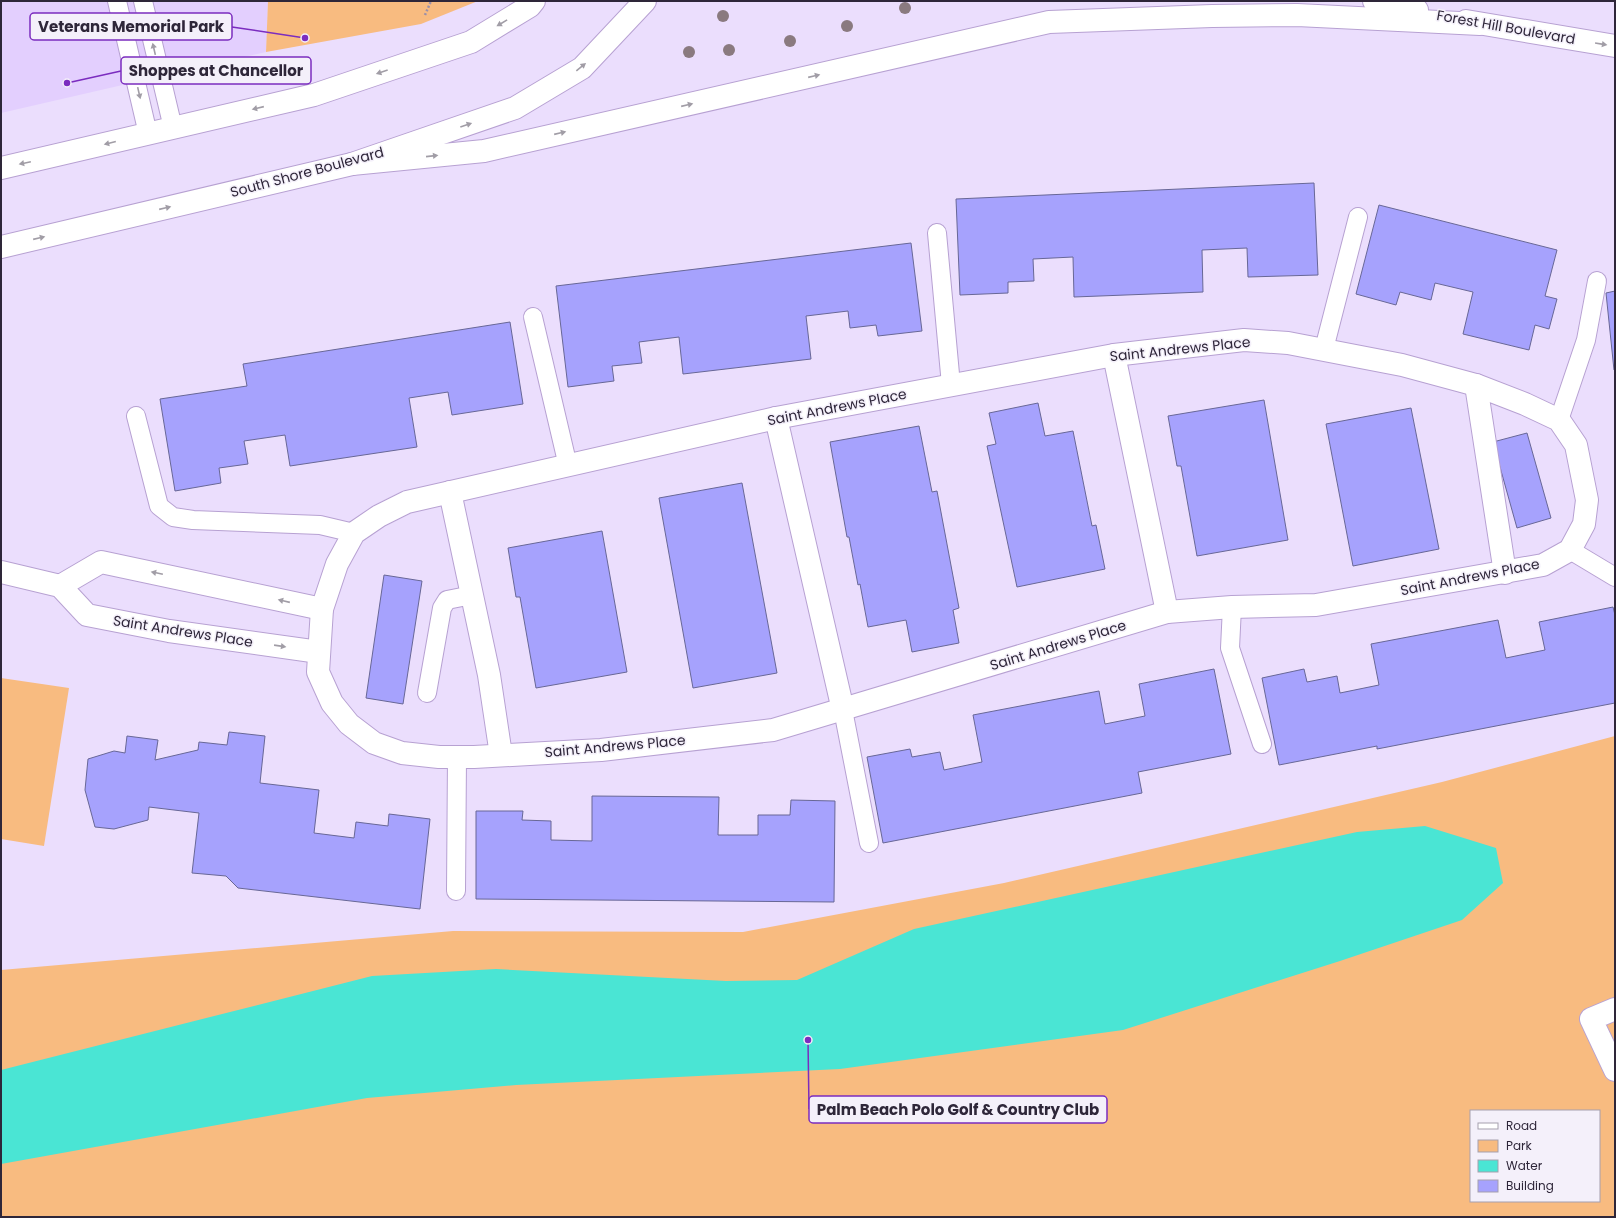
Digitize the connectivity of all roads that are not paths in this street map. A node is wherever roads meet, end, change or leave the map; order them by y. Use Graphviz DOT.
graph roads {
  1 [pos="117,1"];
  2 [pos="143,1"];
  3 [pos="534,1"];
  4 [pos="645,1"];
  5 [pos="1374,1"];
  6 [pos="1480,24"];
  7 [pos="1615,46"];
  8 [pos="173,128"];
  9 [pos="148,134"];
  10 [pos="352,164"];
  11 [pos="1,168"];
  12 [pos="1358,217"];
  13 [pos="937,233"];
  14 [pos="1,247"];
  15 [pos="1597,281"];
  16 [pos="533,317"];
  17 [pos="1324,349"];
  18 [pos="1114,355"];
  19 [pos="950,385"];
  20 [pos="1476,385"];
  21 [pos="136,416"];
  22 [pos="776,418"];
  23 [pos="1559,420"];
  24 [pos="568,466"];
  25 [pos="450,492"];
  26 [pos="354,533"];
  27 [pos="1570,550"];
  28 [pos="1,572"];
  29 [pos="1505,572"];
  30 [pos="1615,577"];
  31 [pos="60,586"];
  32 [pos="472,595"];
  33 [pos="1232,607"];
  34 [pos="322,609"];
  35 [pos="1167,612"];
  36 [pos="319,652"];
  37 [pos="427,693"];
  38 [pos="843,710"];
  39 [pos="1262,744"];
  40 [pos="501,755"];
  41 [pos="457,757"];
  42 [pos="869,843"];
  43 [pos="456,892"];
  44 [pos="1615,1009"];
  45 [pos="1615,1070"];
  1 -- 9 [label="lane, one-way"];
  8 -- 2 [label="lane, one-way"];
  3 -- 8 [label="street, one-way"];
  10 -- 4 [label="street, South Shore Boulevard, one-way"];
  5 -- 6 [label="street, Forest Hill Boulevard"];
  6 -- 7 [label="street, Forest Hill Boulevard, one-way"];
  10 -- 6 [label="street, one-way"];
  8 -- 9 [label="street"];
  9 -- 11 [label="street, one-way"];
  14 -- 10 [label="street, South Shore Boulevard, one-way"];
  12 -- 17 [label="lane"];
  13 -- 19 [label="lane"];
  15 -- 23 [label="lane"];
  16 -- 24 [label="lane"];
  17 -- 18 [label="street, Saint Andrews Place"];
  17 -- 20 [label="street, Saint Andrews Place"];
  18 -- 19 [label="street, Saint Andrews Place"];
  18 -- 35 [label="street"];
  19 -- 22 [label="street, Saint Andrews Place"];
  20 -- 23 [label="street, Saint Andrews Place"];
  20 -- 29 [label="street"];
  21 -- 26 [label="lane"];
  22 -- 24 [label="street, Saint Andrews Place"];
  22 -- 38 [label="street"];
  23 -- 27 [label="street"];
  24 -- 25 [label="street, Saint Andrews Place"];
  25 -- 26 [label="street, Saint Andrews Place"];
  25 -- 32 [label="street"];
  26 -- 34 [label="street, Saint Andrews Place"];
  27 -- 29 [label="street, Saint Andrews Place"];
  27 -- 30 [label="lane"];
  28 -- 31 [label="street"];
  29 -- 33 [label="street, Saint Andrews Place"];
  34 -- 31 [label="street, one-way"];
  31 -- 36 [label="street, Saint Andrews Place, one-way"];
  32 -- 37 [label="lane"];
  32 -- 40 [label="street"];
  33 -- 35 [label="street, Saint Andrews Place"];
  33 -- 39 [label="lane"];
  34 -- 36 [label="street, Saint Andrews Place"];
  35 -- 38 [label="street, Saint Andrews Place"];
  36 -- 41 [label="street, Saint Andrews Place"];
  38 -- 40 [label="street, Saint Andrews Place"];
  38 -- 42 [label="lane"];
  40 -- 41 [label="street, Saint Andrews Place"];
  41 -- 43 [label="lane"];
  44 -- 45 [label="street"];
}
